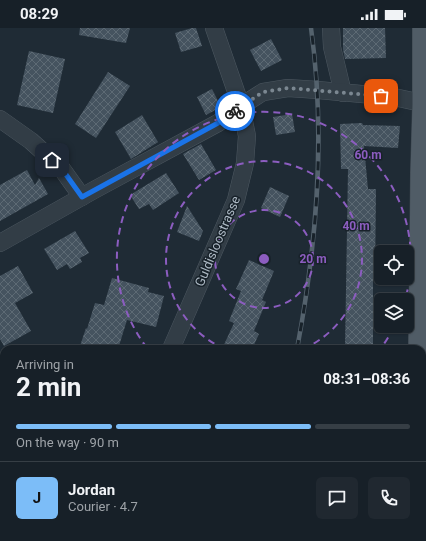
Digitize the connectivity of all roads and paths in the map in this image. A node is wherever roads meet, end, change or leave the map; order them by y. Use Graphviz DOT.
graph roads {
  1 [pos="214,28"];
  2 [pos="330,28"];
  3 [pos="423,28"];
  4 [pos="343,93"];
  5 [pos="425,104"];
  6 [pos="241,106"];
  7 [pos="0,119"];
  8 [pos="82,197"];
  9 [pos="0,243"];
  10 [pos="173,345"];
  11 [pos="419,345"];
  1 -- 6 [label="street, Guldisloostrasse"];
  2 -- 4 [label="street"];
  3 -- 5 [label="main road"];
  4 -- 5 [label="street"];
  4 -- 6 [label="street"];
  5 -- 11 [label="main road"];
  6 -- 8 [label="street"];
  6 -- 10 [label="street, Guldisloostrasse"];
  7 -- 8 [label="street"];
  8 -- 9 [label="street"];
}
